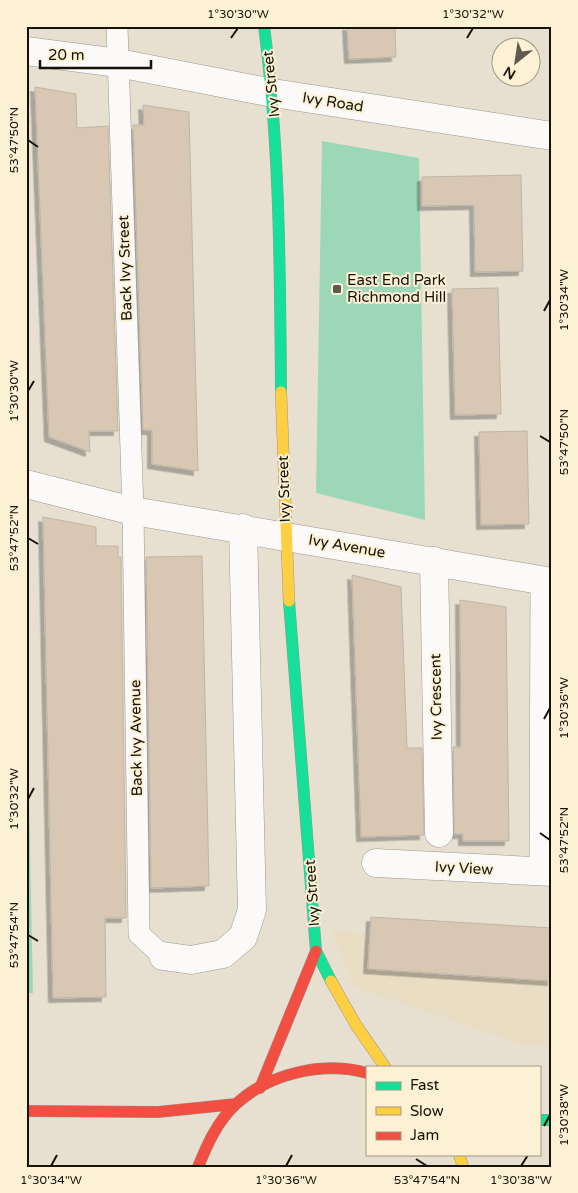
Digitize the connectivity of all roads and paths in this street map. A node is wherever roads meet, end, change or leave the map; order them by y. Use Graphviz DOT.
graph roads {
  1 [pos="117,26"];
  2 [pos="264,26"];
  3 [pos="26,51"];
  4 [pos="118,64"];
  5 [pos="274,93"];
  6 [pos="552,136"];
  7 [pos="26,484"];
  8 [pos="133,511"];
  9 [pos="243,528"];
  10 [pos="286,536"];
  11 [pos="434,561"];
  12 [pos="546,581"];
  13 [pos="439,833"];
  14 [pos="376,863"];
  15 [pos="546,872"];
  16 [pos="316,951"];
  17 [pos="163,956"];
  18 [pos="384,1066"];
  19 [pos="366,1073"];
  20 [pos="260,1088"];
  21 [pos="236,1104"];
  22 [pos="26,1111"];
  23 [pos="198,1167"];
  1 -- 4 [label="lane, Back Ivy Street"];
  2 -- 5 [label="main road, Ivy Street"];
  3 -- 4 [label="street, Ivy Road"];
  4 -- 5 [label="street, Ivy Road"];
  4 -- 8 [label="lane, Back Ivy Street"];
  5 -- 6 [label="street, Ivy Road"];
  5 -- 10 [label="main road, Ivy Street"];
  7 -- 8 [label="street, Ivy Avenue"];
  8 -- 9 [label="street, Ivy Avenue"];
  8 -- 17 [label="lane, Back Ivy Avenue"];
  9 -- 10 [label="street, Ivy Avenue"];
  9 -- 17 [label="street"];
  10 -- 11 [label="street, Ivy Avenue"];
  10 -- 16 [label="main road, Ivy Street"];
  11 -- 12 [label="street, Ivy Avenue"];
  11 -- 13 [label="street, Ivy Crescent"];
  12 -- 15 [label="lane"];
  14 -- 15 [label="street, Ivy View"];
  16 -- 18 [label="main road, Ivy Street"];
  16 -- 20 [label="main road, Ivy Street"];
  19 -- 20 [label="main road"];
  20 -- 21 [label="main road"];
  21 -- 22 [label="main road"];
  21 -- 23 [label="main road"];
}
